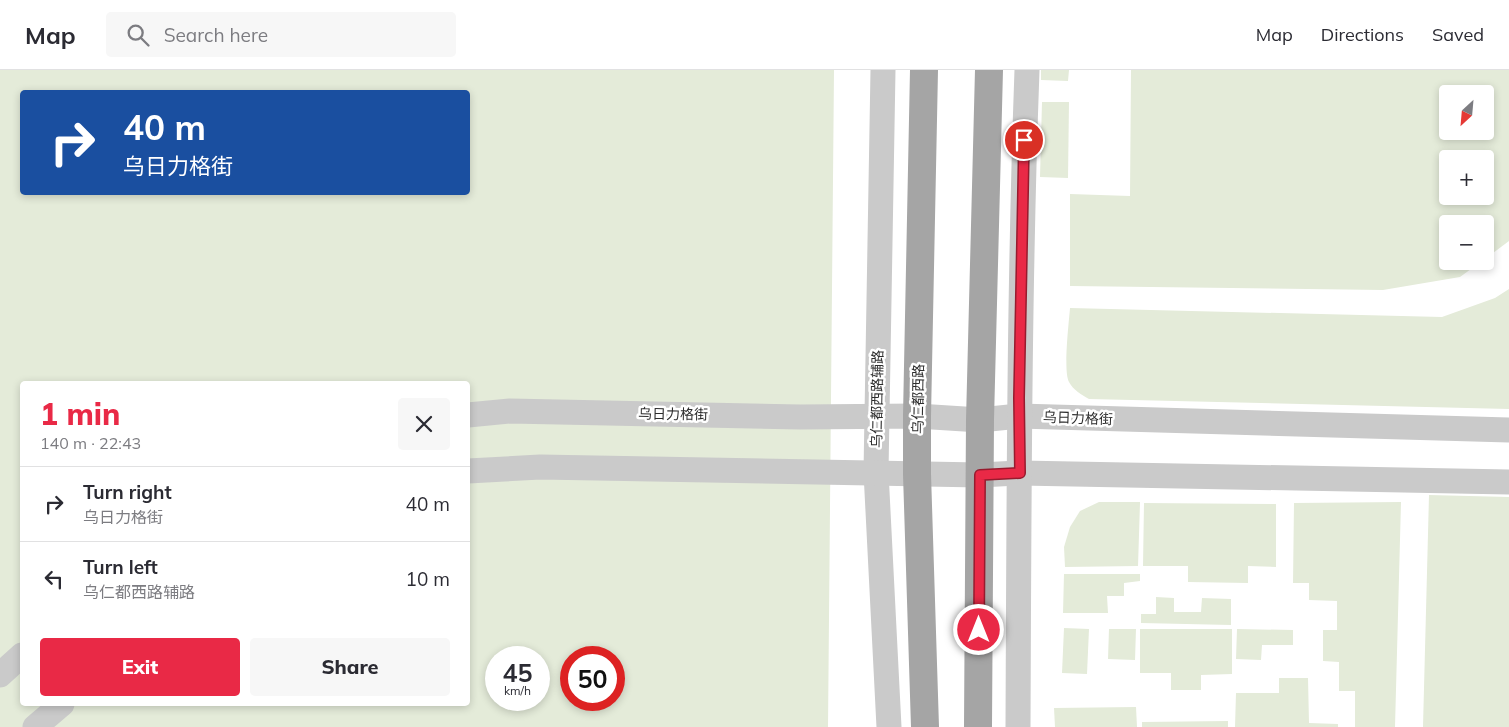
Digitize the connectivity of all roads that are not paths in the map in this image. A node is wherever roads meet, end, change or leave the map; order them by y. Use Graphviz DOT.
graph roads {
  1 [pos="883,70"];
  2 [pos="924,70"];
  3 [pos="989,70"];
  4 [pos="1027,70"];
  5 [pos="470,415"];
  6 [pos="876,416"];
  7 [pos="917,416"];
  8 [pos="1019,416"];
  9 [pos="980,420"];
  10 [pos="1509,430"];
  11 [pos="470,471"];
  12 [pos="876,472"];
  13 [pos="1020,473"];
  14 [pos="917,474"];
  15 [pos="980,475"];
  16 [pos="1509,482"];
  17 [pos="20,657"];
  18 [pos="0,675"];
  19 [pos="60,706"];
  20 [pos="35,727"];
  21 [pos="889,727"];
  22 [pos="925,727"];
  23 [pos="978,727"];
  24 [pos="1018,727"];
  1 -- 6 [label="street, 乌仁都西路辅路"];
  2 -- 7 [label="main road, 乌仁都西路"];
  3 -- 9 [label="main road"];
  4 -- 8 [label="street"];
  5 -- 6 [label="street, 乌日力格街"];
  6 -- 7 [label="street, 乌日力格街"];
  6 -- 12 [label="street, 乌仁都西路辅路"];
  7 -- 9 [label="street, 乌日力格街"];
  7 -- 14 [label="main road, 乌仁都西路"];
  8 -- 9 [label="street, 乌日力格街"];
  8 -- 10 [label="street, 乌日力格街"];
  8 -- 13 [label="street"];
  9 -- 15 [label="main road"];
  11 -- 12 [label="street"];
  12 -- 14 [label="street"];
  12 -- 21 [label="street, 乌仁都西路辅路"];
  13 -- 15 [label="street"];
  13 -- 16 [label="street"];
  13 -- 24 [label="street"];
  14 -- 15 [label="street"];
  14 -- 22 [label="main road, 乌仁都西路"];
  15 -- 23 [label="main road"];
  17 -- 18 [label="street"];
  19 -- 20 [label="street"];
}
